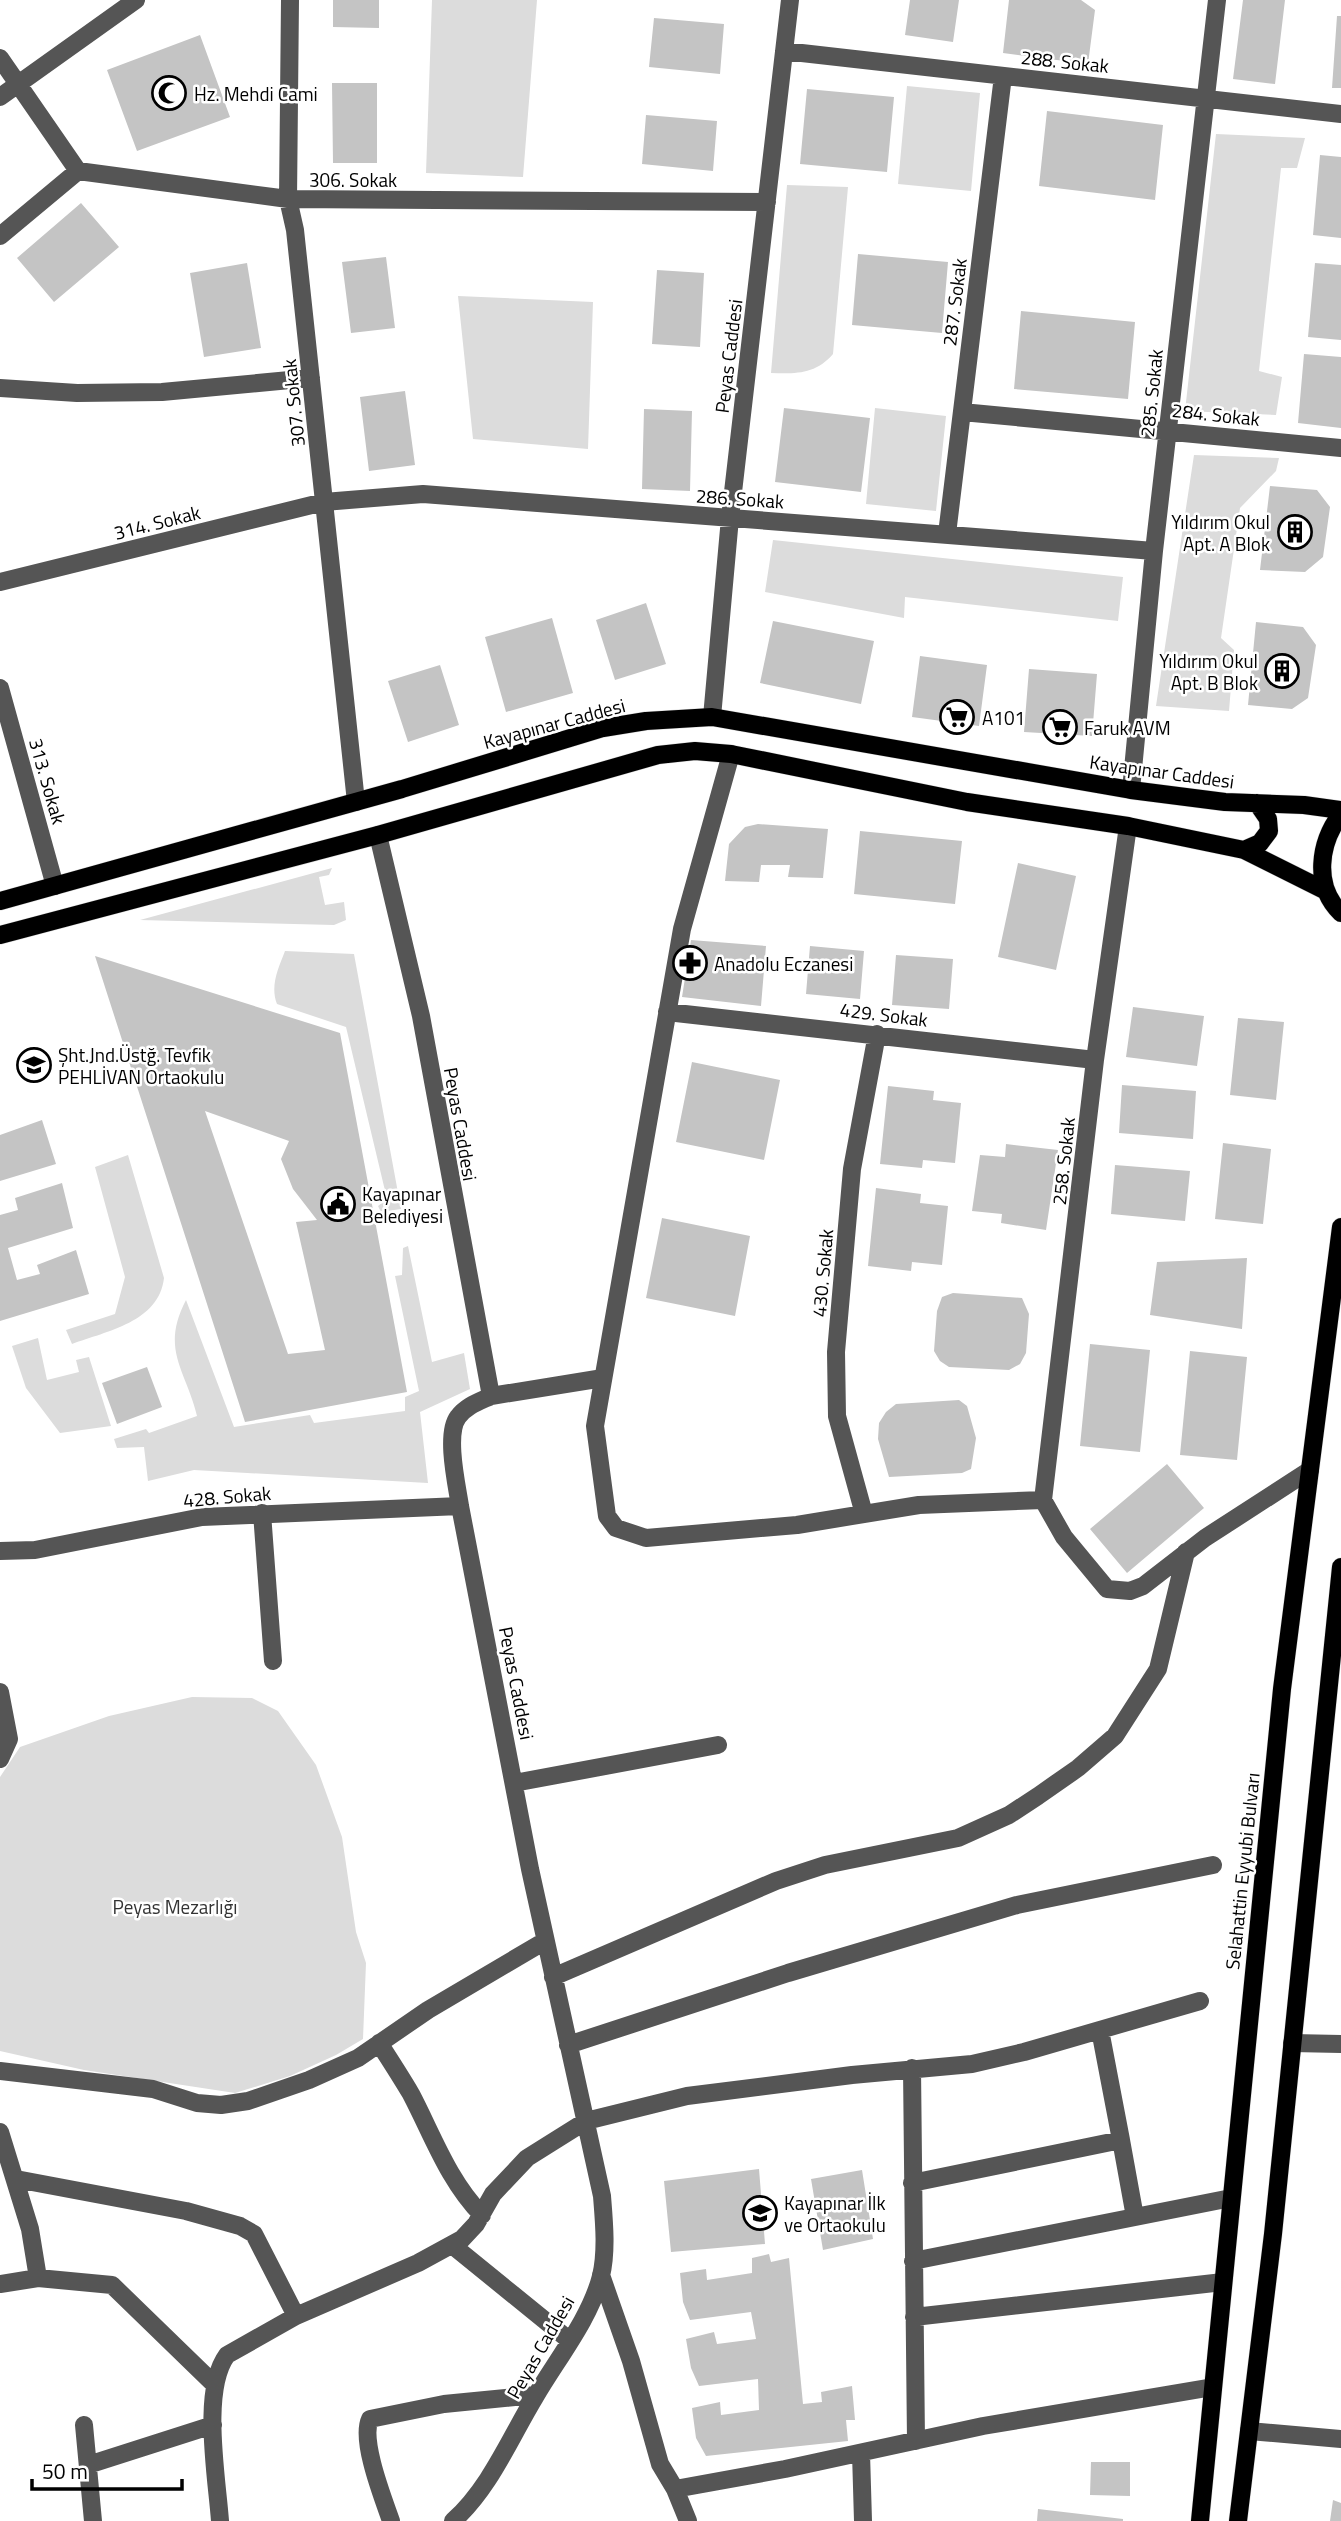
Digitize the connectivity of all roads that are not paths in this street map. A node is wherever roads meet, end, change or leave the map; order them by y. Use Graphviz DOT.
graph roads {
  1 [pos="136,0"];
  2 [pos="290,0"];
  3 [pos="790,0"];
  4 [pos="1217,0"];
  5 [pos="784,51"];
  6 [pos="0,58"];
  7 [pos="1003,76"];
  8 [pos="18,82"];
  9 [pos="0,97"];
  10 [pos="1205,97"];
  11 [pos="1341,114"];
  12 [pos="78,171"];
  13 [pos="288,199"];
  14 [pos="767,202"];
  15 [pos="0,236"];
  16 [pos="311,377"];
  17 [pos="0,388"];
  18 [pos="962,412"];
  19 [pos="1168,430"];
  20 [pos="1341,448"];
  21 [pos="324,502"];
  22 [pos="730,518"];
  23 [pos="947,534"];
  24 [pos="1154,551"];
  25 [pos="0,582"];
  26 [pos="0,688"];
  27 [pos="712,717"];
  28 [pos="731,754"];
  29 [pos="1131,790"];
  30 [pos="356,802"];
  31 [pos="1257,803"];
  32 [pos="1341,812"];
  33 [pos="1128,826"];
  34 [pos="378,835"];
  35 [pos="1244,850"];
  36 [pos="55,886"];
  37 [pos="1326,891"];
  38 [pos="0,901"];
  39 [pos="1341,914"];
  40 [pos="0,935"];
  41 [pos="667,1012"];
  42 [pos="877,1034"];
  43 [pos="1095,1060"];
  44 [pos="1341,1227"];
  45 [pos="603,1378"];
  46 [pos="491,1396"];
  47 [pos="1310,1470"];
  48 [pos="1043,1500"];
  49 [pos="460,1506"];
  50 [pos="262,1513"];
  51 [pos="864,1514"];
  52 [pos="0,1551"];
  53 [pos="1186,1552"];
  54 [pos="1341,1567"];
  55 [pos="273,1661"];
  56 [pos="1335,1677"];
  57 [pos="0,1692"];
  58 [pos="718,1745"];
  59 [pos="0,1759"];
  60 [pos="514,1783"];
  61 [pos="1213,1865"];
  62 [pos="545,1941"];
  63 [pos="553,1977"];
  64 [pos="1200,2001"];
  65 [pos="1100,2030"];
  66 [pos="379,2043"];
  67 [pos="1292,2043"];
  68 [pos="1341,2043"];
  69 [pos="568,2045"];
  70 [pos="912,2068"];
  71 [pos="0,2071"];
  72 [pos="586,2121"];
  73 [pos="0,2132"];
  74 [pos="1121,2140"];
  75 [pos="16,2179"];
  76 [pos="912,2183"];
  77 [pos="1231,2198"];
  78 [pos="482,2214"];
  79 [pos="1135,2217"];
  80 [pos="452,2245"];
  81 [pos="913,2261"];
  82 [pos="601,2275"];
  83 [pos="38,2278"];
  84 [pos="1223,2282"];
  85 [pos="0,2284"];
  86 [pos="296,2316"];
  87 [pos="914,2317"];
  88 [pos="569,2340"];
  89 [pos="215,2385"];
  90 [pos="1213,2387"];
  91 [pos="535,2395"];
  92 [pos="84,2425"];
  93 [pos="213,2425"];
  94 [pos="1249,2431"];
  95 [pos="1341,2439"];
  96 [pos="916,2441"];
  97 [pos="861,2453"];
  98 [pos="88,2465"];
  99 [pos="675,2489"];
  100 [pos="93,2521"];
  101 [pos="220,2521"];
  102 [pos="391,2521"];
  103 [pos="453,2521"];
  104 [pos="688,2521"];
  105 [pos="863,2521"];
  106 [pos="1200,2521"];
  107 [pos="1238,2521"];
  1 -- 8 [label="street"];
  2 -- 13 [label="street, 307. Sokak"];
  3 -- 5 [label="street, Peyas Caddesi"];
  4 -- 10 [label="street, 285. Sokak"];
  5 -- 7 [label="street, 288. Sokak"];
  5 -- 14 [label="street, Peyas Caddesi"];
  6 -- 8 [label="street"];
  7 -- 10 [label="street, 288. Sokak"];
  7 -- 18 [label="street, 287. Sokak"];
  8 -- 9 [label="street"];
  8 -- 12 [label="street"];
  10 -- 11 [label="street, 288. Sokak"];
  10 -- 19 [label="street, 285. Sokak"];
  12 -- 13 [label="street, 306. Sokak"];
  12 -- 15 [label="street"];
  13 -- 14 [label="street, 306. Sokak"];
  13 -- 16 [label="street, 307. Sokak"];
  14 -- 22 [label="street, Peyas Caddesi"];
  16 -- 17 [label="street"];
  16 -- 21 [label="street, 307. Sokak"];
  18 -- 19 [label="street, 284. Sokak"];
  18 -- 23 [label="street, 287. Sokak"];
  19 -- 20 [label="street, 284. Sokak"];
  19 -- 24 [label="street, 285. Sokak"];
  21 -- 22 [label="street, 286. Sokak"];
  21 -- 25 [label="street, 314. Sokak"];
  21 -- 30 [label="street, 307. Sokak"];
  22 -- 23 [label="street, 286. Sokak"];
  22 -- 27 [label="street, Peyas Caddesi"];
  23 -- 24 [label="street, 286. Sokak"];
  24 -- 29 [label="street, 285. Sokak"];
  26 -- 36 [label="street, 313. Sokak"];
  27 -- 29 [label="main road, Kayapınar Caddesi"];
  27 -- 30 [label="main road, Kayapınar Caddesi"];
  28 -- 33 [label="main road"];
  28 -- 34 [label="main road"];
  28 -- 41 [label="street"];
  29 -- 31 [label="main road, Kayapınar Caddesi"];
  30 -- 36 [label="main road, Kayapınar Caddesi"];
  31 -- 32 [label="main road, Kayapınar Caddesi"];
  31 -- 35 [label="main road"];
  32 -- 37 [label="main road"];
  33 -- 35 [label="main road"];
  33 -- 43 [label="street, 258. Sokak"];
  34 -- 40 [label="main road"];
  34 -- 46 [label="street, Peyas Caddesi"];
  35 -- 37 [label="main road"];
  36 -- 38 [label="main road, Kayapınar Caddesi"];
  37 -- 39 [label="main road"];
  41 -- 42 [label="street, 429. Sokak"];
  41 -- 45 [label="street"];
  42 -- 43 [label="street, 429. Sokak"];
  42 -- 51 [label="street, 430. Sokak"];
  43 -- 48 [label="street, 258. Sokak"];
  44 -- 47 [label="main road, Selahattin Eyyubi Bulvarı"];
  45 -- 46 [label="street"];
  45 -- 51 [label="street"];
  46 -- 49 [label="street, Peyas Caddesi"];
  47 -- 53 [label="street"];
  47 -- 77 [label="main road, Selahattin Eyyubi Bulvarı"];
  48 -- 51 [label="street"];
  48 -- 53 [label="street"];
  49 -- 50 [label="street, 428. Sokak"];
  49 -- 60 [label="street, Peyas Caddesi"];
  50 -- 52 [label="street, 428. Sokak"];
  50 -- 55 [label="street"];
  53 -- 63 [label="street"];
  54 -- 56 [label="main road"];
  56 -- 67 [label="main road"];
  57 -- 59 [label="street"];
  58 -- 60 [label="street"];
  60 -- 62 [label="street, Peyas Caddesi"];
  61 -- 69 [label="street"];
  62 -- 63 [label="street, Peyas Caddesi"];
  62 -- 66 [label="street"];
  63 -- 69 [label="street, Peyas Caddesi"];
  64 -- 65 [label="street"];
  65 -- 70 [label="street"];
  65 -- 74 [label="street"];
  66 -- 71 [label="street"];
  66 -- 78 [label="street"];
  67 -- 68 [label="street"];
  67 -- 94 [label="main road"];
  69 -- 72 [label="street, Peyas Caddesi"];
  70 -- 72 [label="street"];
  70 -- 76 [label="street"];
  72 -- 78 [label="street"];
  72 -- 82 [label="street, Peyas Caddesi"];
  73 -- 75 [label="street"];
  74 -- 76 [label="street"];
  74 -- 79 [label="street"];
  75 -- 83 [label="street"];
  75 -- 86 [label="street"];
  76 -- 81 [label="street"];
  77 -- 79 [label="street"];
  77 -- 84 [label="main road, Selahattin Eyyubi Bulvarı"];
  78 -- 80 [label="street"];
  79 -- 81 [label="street"];
  80 -- 86 [label="street"];
  80 -- 88 [label="street"];
  81 -- 87 [label="street"];
  82 -- 88 [label="street, Peyas Caddesi"];
  82 -- 99 [label="street"];
  83 -- 85 [label="street"];
  83 -- 89 [label="street"];
  84 -- 87 [label="street"];
  84 -- 90 [label="main road, Selahattin Eyyubi Bulvarı"];
  86 -- 89 [label="street"];
  87 -- 96 [label="street"];
  88 -- 91 [label="street, Peyas Caddesi"];
  89 -- 93 [label="street"];
  90 -- 96 [label="street"];
  90 -- 106 [label="main road, Selahattin Eyyubi Bulvarı"];
  91 -- 102 [label="street"];
  91 -- 103 [label="street, Peyas Caddesi"];
  92 -- 98 [label="street"];
  93 -- 98 [label="street"];
  93 -- 101 [label="street"];
  94 -- 95 [label="street"];
  94 -- 107 [label="main road"];
  96 -- 97 [label="street"];
  97 -- 99 [label="street"];
  97 -- 105 [label="street"];
  98 -- 100 [label="street"];
  99 -- 104 [label="street"];
}
